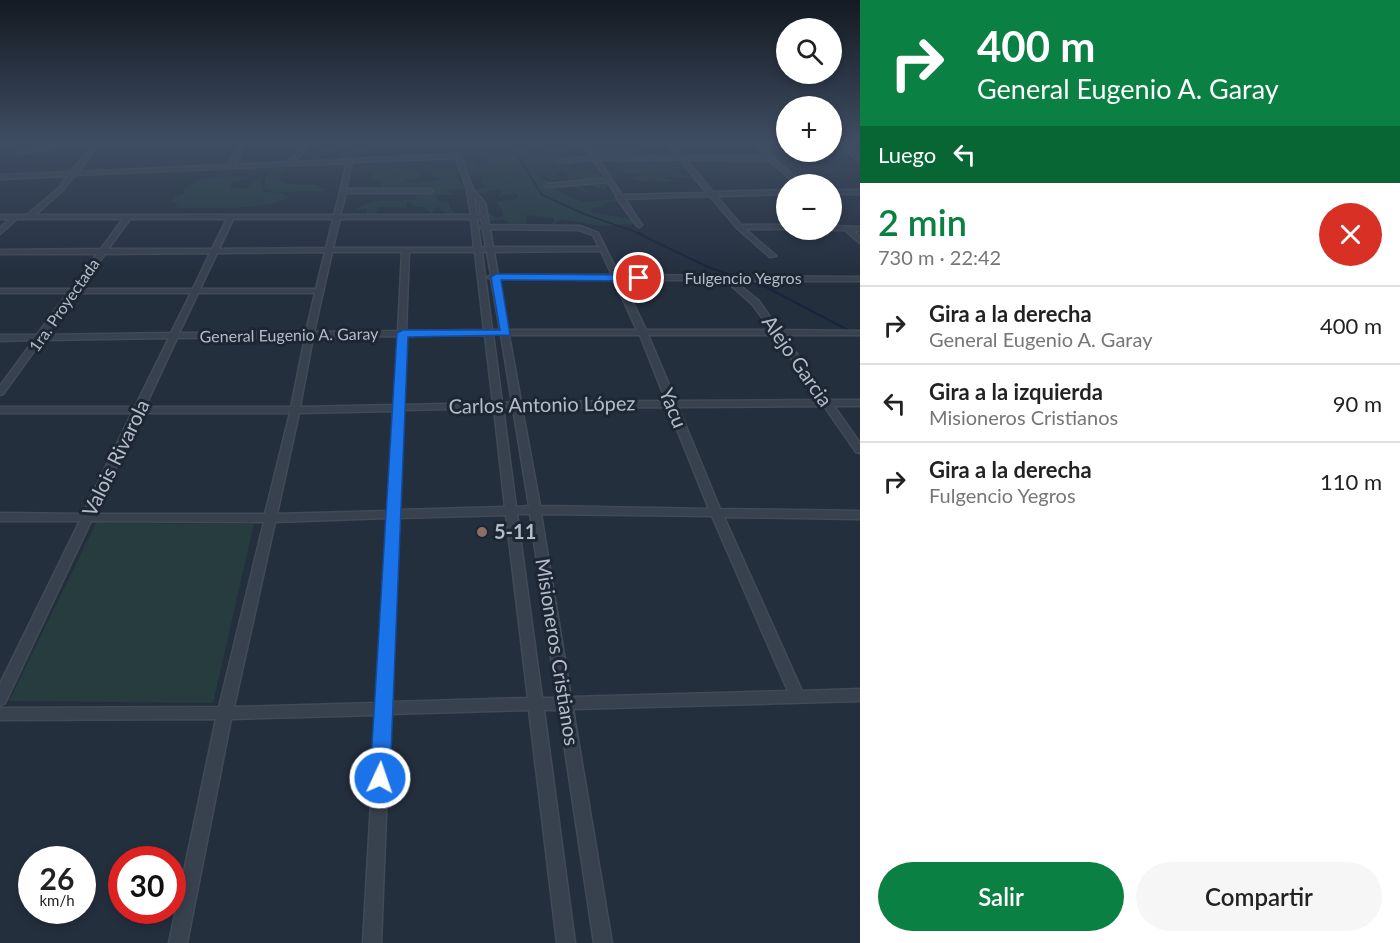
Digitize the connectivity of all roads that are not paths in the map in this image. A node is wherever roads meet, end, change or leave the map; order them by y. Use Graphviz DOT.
graph roads {
  1 [pos="63,185"];
  2 [pos="344,185"];
  3 [pos="468,185"];
  4 [pos="558,185"];
  5 [pos="611,185"];
  6 [pos="704,185"];
  7 [pos="548,186"];
  8 [pos="430,190"];
  9 [pos="343,191"];
  10 [pos="710,192"];
  11 [pos="776,192"];
  12 [pos="842,192"];
  13 [pos="860,192"];
  14 [pos="618,197"];
  15 [pos="0,217"];
  16 [pos="15,217"];
  17 [pos="29,217"];
  18 [pos="231,217"];
  19 [pos="338,217"];
  20 [pos="127,218"];
  21 [pos="481,222"];
  22 [pos="639,225"];
  23 [pos="739,227"];
  24 [pos="776,228"];
  25 [pos="842,229"];
  26 [pos="847,229"];
  27 [pos="860,229"];
  28 [pos="0,232"];
  29 [pos="860,241"];
  30 [pos="602,249"];
  31 [pos="330,250"];
  32 [pos="406,250"];
  33 [pos="485,250"];
  34 [pos="216,251"];
  35 [pos="0,252"];
  36 [pos="102,252"];
  37 [pos="772,256"];
  38 [pos="482,277"];
  39 [pos="496,277"];
  40 [pos="617,278"];
  41 [pos="731,278"];
  42 [pos="860,279"];
  43 [pos="197,290"];
  44 [pos="0,291"];
  45 [pos="319,291"];
  46 [pos="73,292"];
  47 [pos="489,332"];
  48 [pos="403,333"];
  49 [pos="506,333"];
  50 [pos="643,333"];
  51 [pos="778,333"];
  52 [pos="860,333"];
  53 [pos="309,335"];
  54 [pos="175,336"];
  55 [pos="0,338"];
  56 [pos="42,338"];
  57 [pos="0,392"];
  58 [pos="827,403"];
  59 [pos="860,403"];
  60 [pos="672,404"];
  61 [pos="517,405"];
  62 [pos="498,406"];
  63 [pos="399,407"];
  64 [pos="0,410"];
  65 [pos="139,410"];
  66 [pos="296,410"];
  67 [pos="860,450"];
  68 [pos="511,510"];
  69 [pos="535,510"];
  70 [pos="395,512"];
  71 [pos="716,512"];
  72 [pos="860,515"];
  73 [pos="0,517"];
  74 [pos="88,518"];
  75 [pos="270,518"];
  76 [pos="796,694"];
  77 [pos="860,695"];
  78 [pos="0,699"];
  79 [pos="535,702"];
  80 [pos="565,702"];
  81 [pos="383,708"];
  82 [pos="225,713"];
  83 [pos="0,714"];
  84 [pos="178,943"];
  85 [pos="372,943"];
  86 [pos="566,943"];
  87 [pos="603,943"];
  1 -- 17 [label="street"];
  2 -- 9 [label="street"];
  3 -- 21 [label="street, Misioneros Cristianos"];
  4 -- 7 [label="street"];
  5 -- 14 [label="street"];
  6 -- 10 [label="street"];
  8 -- 9 [label="street"];
  9 -- 19 [label="street"];
  10 -- 11 [label="street"];
  10 -- 14 [label="street"];
  10 -- 23 [label="street"];
  12 -- 13 [label="street"];
  14 -- 22 [label="street"];
  15 -- 16 [label="street"];
  16 -- 17 [label="street"];
  16 -- 28 [label="street"];
  17 -- 20 [label="street"];
  18 -- 19 [label="street"];
  18 -- 20 [label="street"];
  18 -- 34 [label="street, Valois Rivarola"];
  19 -- 21 [label="street"];
  19 -- 31 [label="street"];
  20 -- 36 [label="street, 1ra. Proyectada"];
  21 -- 30 [label="street, Yacu"];
  21 -- 33 [label="street, Misioneros Cristianos"];
  23 -- 24 [label="street"];
  23 -- 37 [label="street"];
  25 -- 26 [label="street"];
  26 -- 27 [label="street"];
  26 -- 29 [label="street"];
  30 -- 33 [label="street"];
  30 -- 40 [label="street, Yacu"];
  31 -- 32 [label="street"];
  31 -- 34 [label="street"];
  31 -- 45 [label="street"];
  32 -- 33 [label="street"];
  32 -- 48 [label="street"];
  33 -- 38 [label="street, Misioneros Cristianos"];
  33 -- 39 [label="street, Misioneros Cristianos"];
  34 -- 36 [label="street"];
  34 -- 43 [label="street, Valois Rivarola"];
  35 -- 36 [label="street"];
  36 -- 46 [label="street, 1ra. Proyectada"];
  38 -- 39 [label="street, Fulgencio Yegros"];
  38 -- 47 [label="street, Misioneros Cristianos"];
  39 -- 40 [label="street, Fulgencio Yegros"];
  39 -- 49 [label="street, Misioneros Cristianos"];
  40 -- 41 [label="street, Fulgencio Yegros"];
  40 -- 50 [label="street, Yacu"];
  41 -- 42 [label="street, Fulgencio Yegros"];
  41 -- 51 [label="street, Alejo Garcia"];
  43 -- 45 [label="street"];
  43 -- 46 [label="street"];
  43 -- 54 [label="street, Valois Rivarola"];
  44 -- 46 [label="street"];
  45 -- 53 [label="street"];
  46 -- 56 [label="street, 1ra. Proyectada"];
  47 -- 48 [label="street, General Eugenio A. Garay"];
  47 -- 49 [label="street, General Eugenio A. Garay"];
  47 -- 62 [label="street, Misioneros Cristianos"];
  48 -- 53 [label="street, General Eugenio A. Garay"];
  48 -- 63 [label="street"];
  49 -- 50 [label="street, General Eugenio A. Garay"];
  49 -- 61 [label="street, Misioneros Cristianos"];
  50 -- 51 [label="street, General Eugenio A. Garay"];
  50 -- 60 [label="street, Yacu"];
  51 -- 52 [label="street, General Eugenio A. Garay"];
  51 -- 58 [label="street, Alejo Garcia"];
  53 -- 54 [label="street, General Eugenio A. Garay"];
  53 -- 66 [label="street"];
  54 -- 56 [label="street, General Eugenio A. Garay"];
  54 -- 65 [label="street, Valois Rivarola"];
  55 -- 56 [label="street, General Eugenio A. Garay"];
  56 -- 57 [label="street, 1ra. Proyectada"];
  58 -- 59 [label="street, Carlos Antonio López"];
  58 -- 60 [label="street, Carlos Antonio López"];
  58 -- 67 [label="street, Alejo Garcia"];
  60 -- 61 [label="street, Carlos Antonio López"];
  60 -- 71 [label="street, Yacu"];
  61 -- 62 [label="street, Carlos Antonio López"];
  61 -- 69 [label="street, Misioneros Cristianos"];
  62 -- 63 [label="street, Carlos Antonio López"];
  62 -- 68 [label="street, Misioneros Cristianos"];
  63 -- 66 [label="street, Carlos Antonio López"];
  63 -- 70 [label="street"];
  64 -- 65 [label="street, Carlos Antonio López"];
  65 -- 66 [label="street, Carlos Antonio López"];
  65 -- 74 [label="street, Valois Rivarola"];
  66 -- 75 [label="street"];
  68 -- 69 [label="street"];
  68 -- 70 [label="street"];
  68 -- 79 [label="street, Misioneros Cristianos"];
  69 -- 71 [label="street"];
  69 -- 80 [label="street, Misioneros Cristianos"];
  70 -- 75 [label="street"];
  70 -- 81 [label="street"];
  71 -- 72 [label="street"];
  71 -- 76 [label="street, Yacu"];
  73 -- 74 [label="street"];
  74 -- 75 [label="street"];
  74 -- 78 [label="street, Valois Rivarola"];
  75 -- 82 [label="street"];
  76 -- 77 [label="street"];
  76 -- 80 [label="street"];
  79 -- 80 [label="street"];
  79 -- 81 [label="street"];
  79 -- 86 [label="street, Misioneros Cristianos"];
  80 -- 87 [label="street, Misioneros Cristianos"];
  81 -- 82 [label="street"];
  81 -- 85 [label="street"];
  82 -- 83 [label="street"];
  82 -- 84 [label="street"];
}
